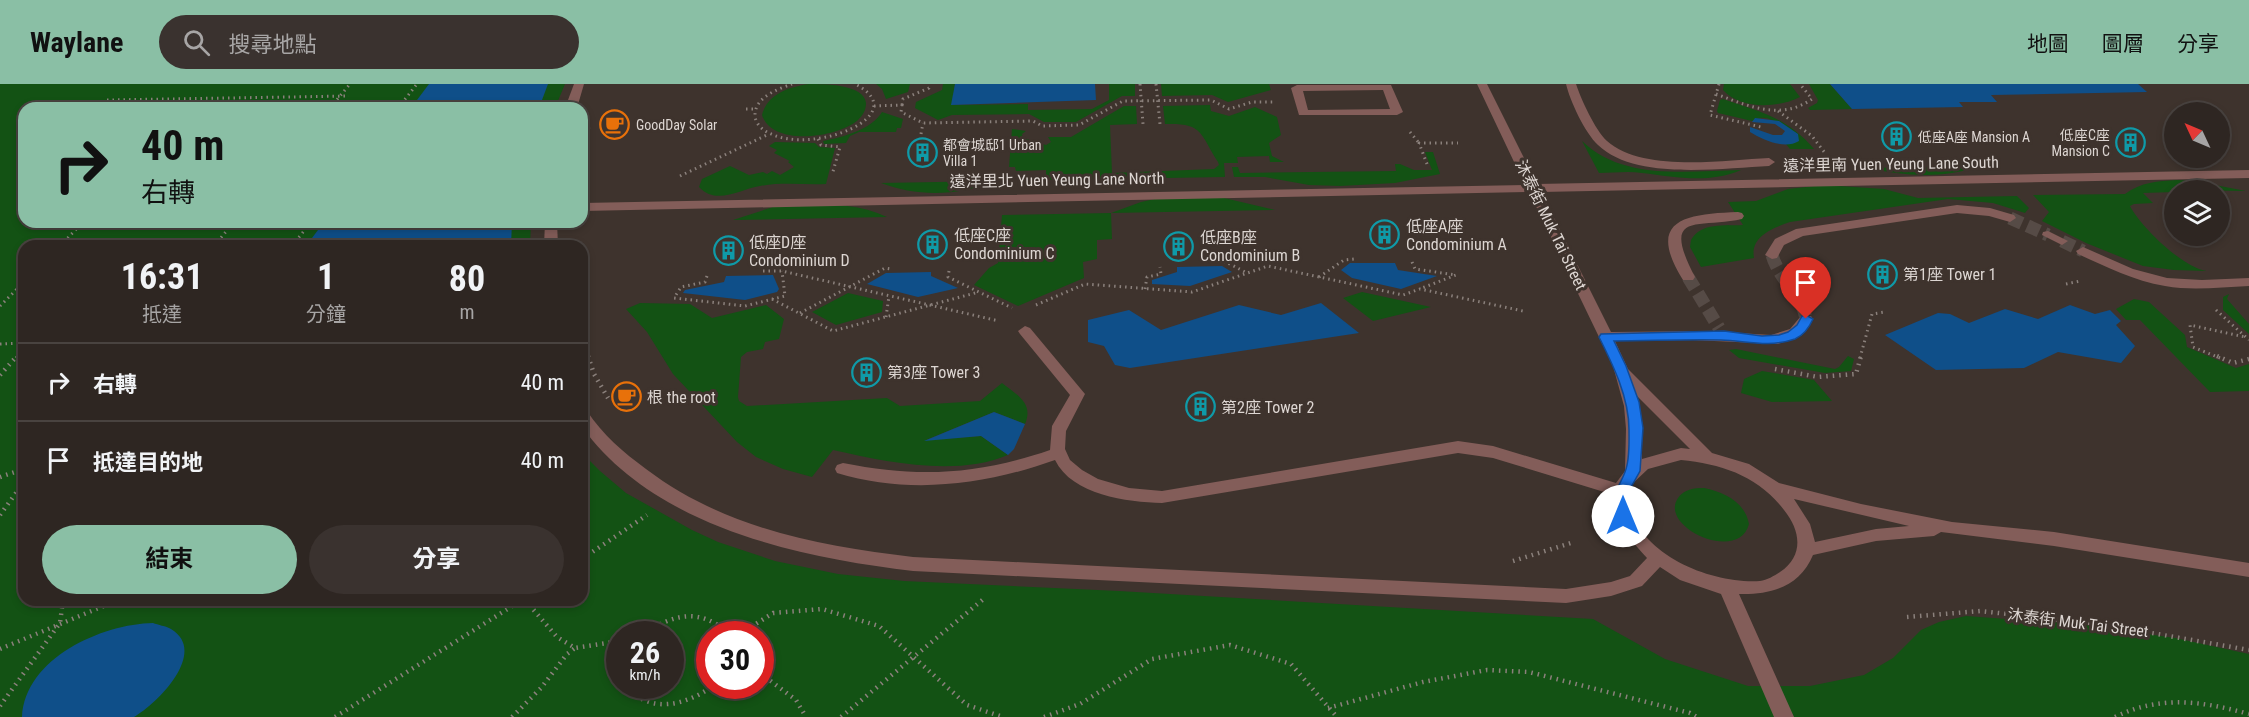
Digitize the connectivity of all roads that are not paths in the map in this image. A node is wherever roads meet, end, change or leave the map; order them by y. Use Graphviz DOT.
graph roads {
  1 [pos="579,84"];
  2 [pos="1482,84"];
  3 [pos="1571,84"];
  4 [pos="1387,85"];
  5 [pos="573,102"];
  6 [pos="1769,162"];
  7 [pos="2249,174"];
  8 [pos="1533,187"];
  9 [pos="588,207"];
  10 [pos="1738,216"];
  11 [pos="2010,218"];
  12 [pos="2048,235"];
  13 [pos="2062,241"];
  14 [pos="2083,251"];
  15 [pos="1772,255"];
  16 [pos="1688,277"];
  17 [pos="2249,282"];
  18 [pos="1806,319"];
  19 [pos="1025,331"];
  20 [pos="1605,337"];
  21 [pos="1620,366"];
  22 [pos="588,422"];
  23 [pos="1058,453"];
  24 [pos="1707,457"];
  25 [pos="843,469"];
  26 [pos="1633,471"];
  27 [pos="1775,488"];
  28 [pos="1622,491"];
  29 [pos="1952,528"];
  30 [pos="1806,550"];
  31 [pos="1657,559"];
  32 [pos="2249,570"];
  33 [pos="1727,588"];
  34 [pos="1784,717"];
  1 -- 5 [label="street"];
  2 -- 8 [label="street, 沐泰街 Muk Tai Street"];
  3 -- 6 [label="street"];
  4 -- 4 [label="street"];
  7 -- 8 [label="street, 遠洋里南 Yuen Yeung Lane South"];
  8 -- 9 [label="street, 遠洋里北 Yuen Yeung Lane North"];
  8 -- 20 [label="street, 沐泰街 Muk Tai Street"];
  10 -- 16 [label="street"];
  11 -- 15 [label="street"];
  12 -- 13 [label="street"];
  14 -- 17 [label="street"];
  18 -- 20 [label="street"];
  19 -- 23 [label="street"];
  20 -- 21 [label="street, 沐泰街 Muk Tai Street"];
  21 -- 24 [label="street, 沐泰街 Muk Tai Street"];
  21 -- 26 [label="street, 沐泰街 Muk Tai Street"];
  22 -- 31 [label="street"];
  23 -- 25 [label="street"];
  23 -- 28 [label="street"];
  24 -- 26 [label="street, 沐泰街 Muk Tai Street"];
  24 -- 27 [label="street, 沐泰街 Muk Tai Street"];
  26 -- 28 [label="street, 沐泰街 Muk Tai Street"];
  27 -- 29 [label="street, 沐泰街 Muk Tai Street"];
  27 -- 30 [label="street, 沐泰街 Muk Tai Street"];
  28 -- 31 [label="street"];
  29 -- 30 [label="street, 沐泰街 Muk Tai Street"];
  29 -- 32 [label="street, 沐泰街 Muk Tai Street"];
  30 -- 33 [label="street"];
  31 -- 33 [label="street"];
  33 -- 34 [label="street"];
}
